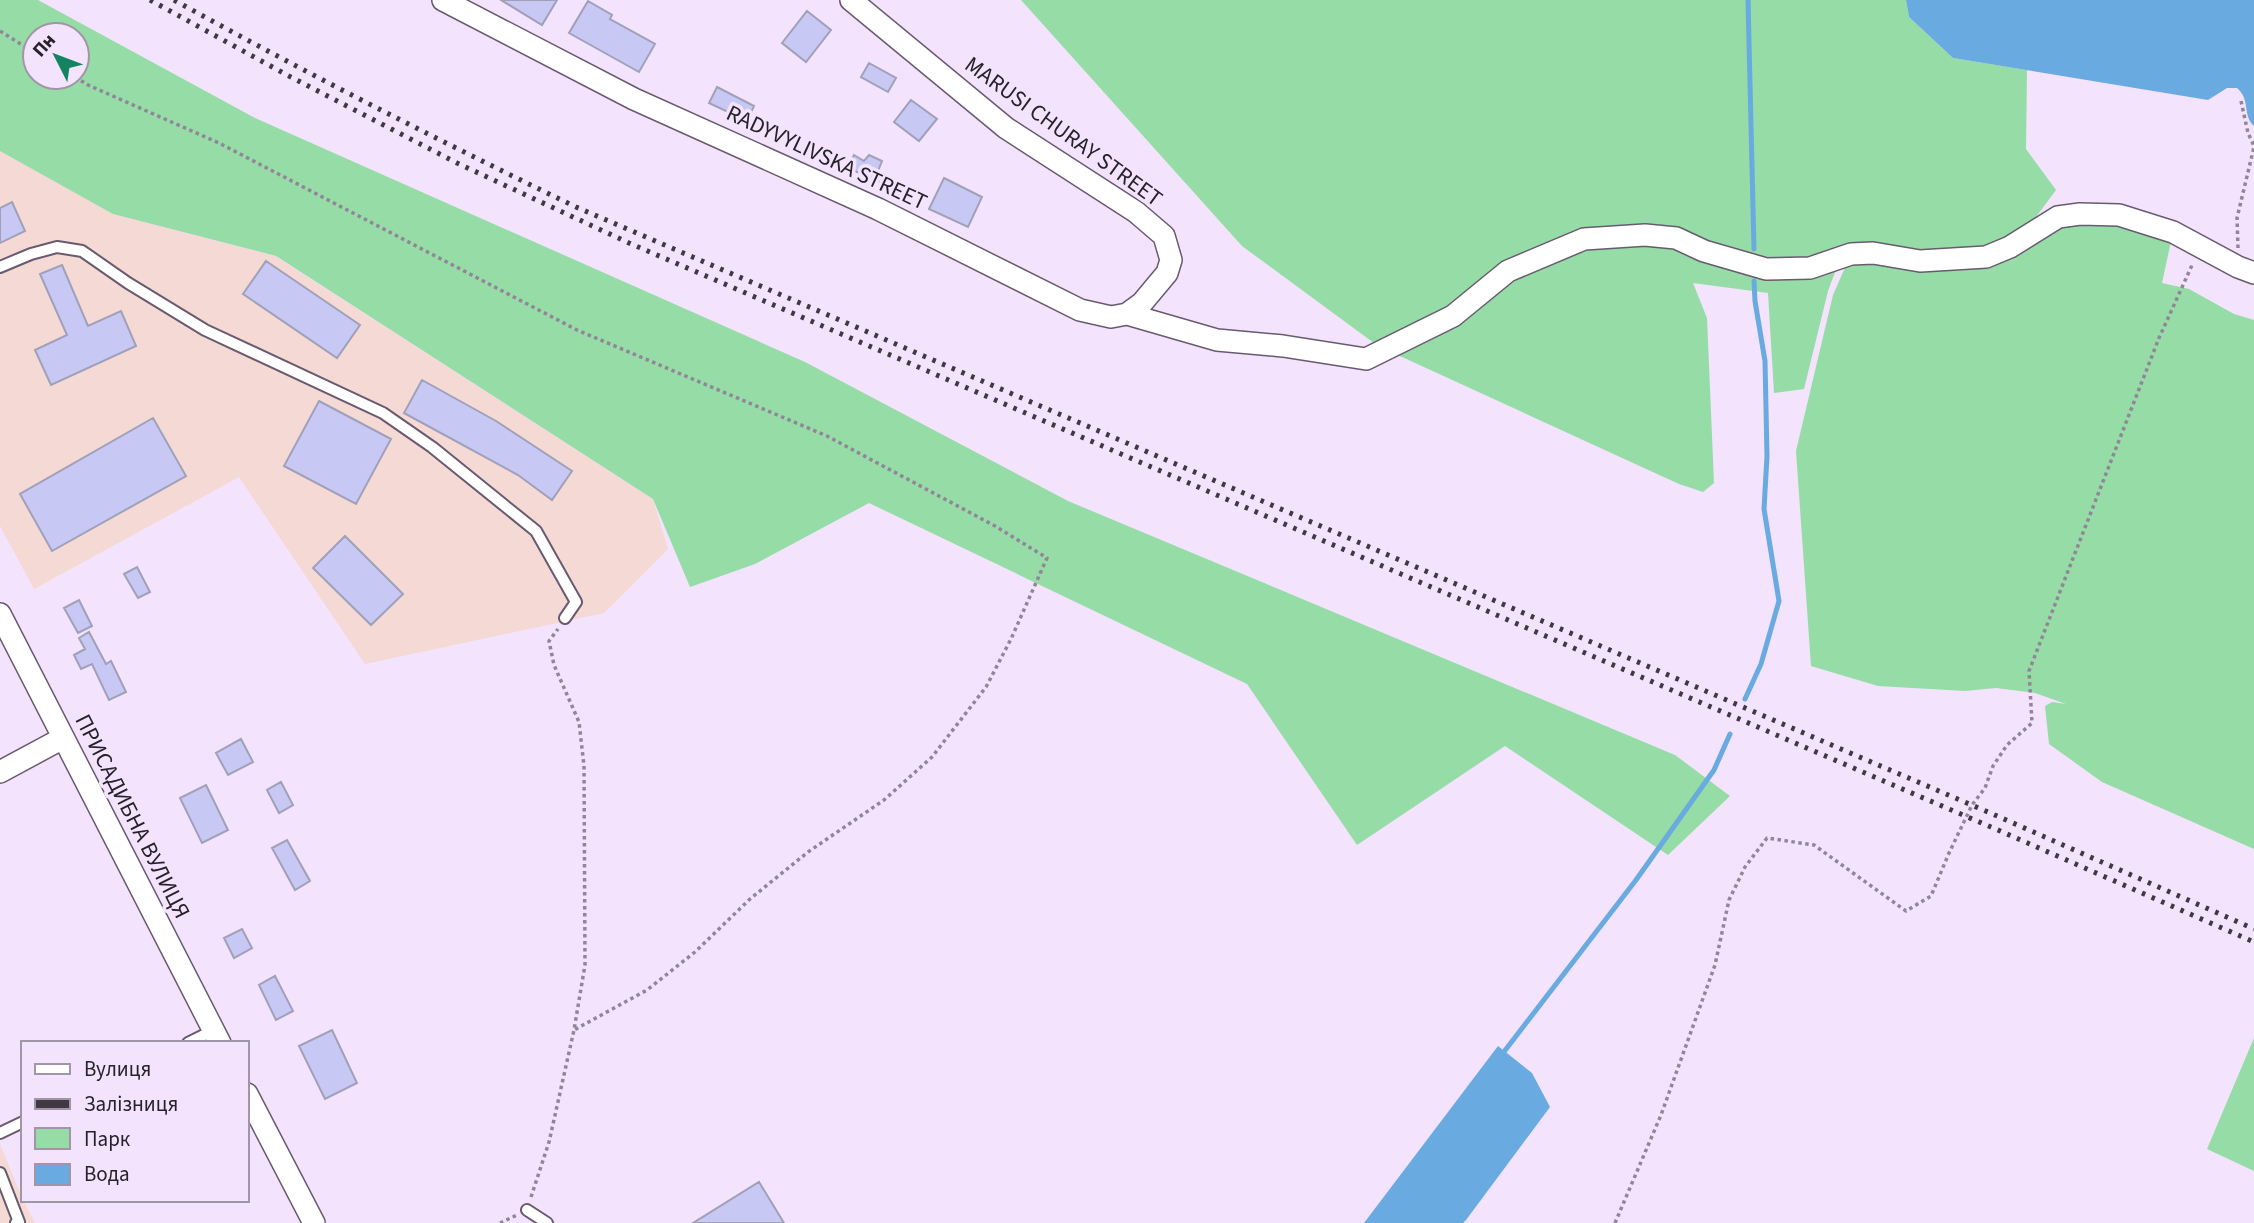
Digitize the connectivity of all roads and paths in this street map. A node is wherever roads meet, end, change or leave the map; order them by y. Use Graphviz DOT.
graph roads {
  1 [pos="443,0"];
  2 [pos="851,0"];
  3 [pos="0,31"];
  4 [pos="21,44"];
  5 [pos="91,86"];
  6 [pos="2241,101"];
  7 [pos="2254,146"];
  8 [pos="2200,247"];
  9 [pos="0,267"];
  10 [pos="2246,270"];
  11 [pos="1127,314"];
  12 [pos="0,614"];
  13 [pos="565,618"];
  14 [pos="63,738"];
  15 [pos="0,772"];
  16 [pos="574,1030"];
  17 [pos="217,1037"];
  18 [pos="198,1041"];
  19 [pos="248,1096"];
  20 [pos="21,1123"];
  21 [pos="0,1133"];
  22 [pos="0,1173"];
  23 [pos="527,1210"];
  24 [pos="18,1223"];
  25 [pos="314,1223"];
  26 [pos="500,1223"];
  27 [pos="547,1223"];
  28 [pos="1615,1223"];
  1 -- 11 [label="street, RADYVYLIVSKA STREET"];
  2 -- 11 [label="street, MARUSI CHURAY STREET"];
  3 -- 4 [label="path"];
  5 -- 16 [label="path"];
  6 -- 7 [label="path"];
  7 -- 10 [label="path"];
  8 -- 10 [label="street, RADYVYLIVSKA STREET"];
  8 -- 11 [label="street, RADYVYLIVSKA STREET"];
  8 -- 28 [label="path"];
  9 -- 13 [label="lane"];
  12 -- 14 [label="street, ПРИСАДИБНА ВУЛИЦЯ"];
  13 -- 16 [label="path"];
  14 -- 15 [label="street"];
  14 -- 17 [label="street, ПРИСАДИБНА ВУЛИЦЯ"];
  16 -- 23 [label="path"];
  17 -- 18 [label="lane"];
  19 -- 25 [label="street"];
  20 -- 21 [label="lane"];
  22 -- 24 [label="lane"];
  23 -- 26 [label="path"];
  23 -- 27 [label="lane"];
}
